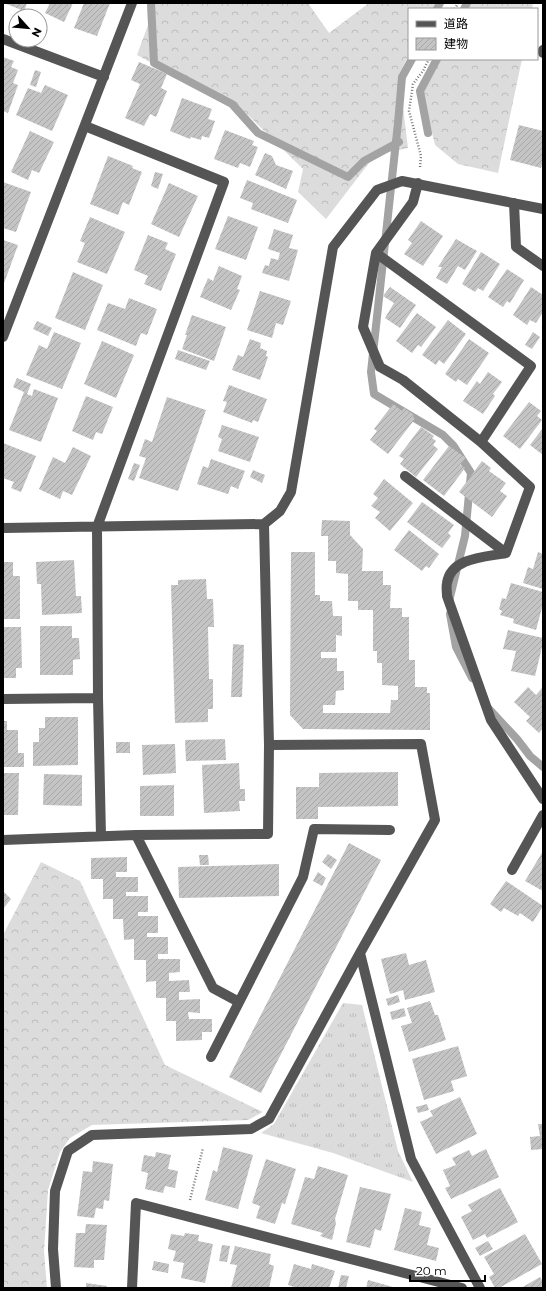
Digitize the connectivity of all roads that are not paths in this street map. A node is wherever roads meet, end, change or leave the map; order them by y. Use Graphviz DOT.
graph roads {
  1 [pos="132,3"];
  2 [pos="3,39"];
  3 [pos="543,50"];
  4 [pos="543,53"];
  5 [pos="104,77"];
  6 [pos="85,126"];
  7 [pos="418,183"];
  8 [pos="514,203"];
  9 [pos="543,209"];
  10 [pos="376,253"];
  11 [pos="543,266"];
  12 [pos="6,322"];
  13 [pos="3,337"];
  14 [pos="481,442"];
  15 [pos="405,476"];
  16 [pos="264,524"];
  17 [pos="97,527"];
  18 [pos="3,528"];
  19 [pos="506,554"];
  20 [pos="98,698"];
  21 [pos="3,699"];
  22 [pos="269,745"];
  23 [pos="543,798"];
  24 [pos="543,815"];
  25 [pos="390,830"];
  26 [pos="136,835"];
  27 [pos="101,836"];
  28 [pos="3,840"];
  29 [pos="512,870"];
  30 [pos="360,953"];
  31 [pos="239,1002"];
  32 [pos="211,1057"];
  33 [pos="56,1288"];
  34 [pos="132,1288"];
  35 [pos="462,1288"];
  36 [pos="480,1288"];
  1 -- 5 [label="street"];
  2 -- 5 [label="street"];
  3 -- 4 [label="street"];
  5 -- 6 [label="street"];
  6 -- 12 [label="street"];
  6 -- 17 [label="street"];
  7 -- 8 [label="street"];
  7 -- 10 [label="street"];
  7 -- 16 [label="street"];
  8 -- 9 [label="street"];
  8 -- 11 [label="street"];
  10 -- 14 [label="street"];
  10 -- 14 [label="street"];
  12 -- 13 [label="street"];
  14 -- 19 [label="street"];
  15 -- 19 [label="street"];
  16 -- 17 [label="street"];
  16 -- 22 [label="street"];
  17 -- 18 [label="street"];
  17 -- 20 [label="street"];
  19 -- 23 [label="street"];
  20 -- 21 [label="street"];
  20 -- 27 [label="street"];
  22 -- 26 [label="street"];
  22 -- 30 [label="street"];
  24 -- 29 [label="street"];
  25 -- 31 [label="street"];
  26 -- 27 [label="street"];
  26 -- 31 [label="street"];
  27 -- 28 [label="street"];
  30 -- 33 [label="street"];
  30 -- 36 [label="street"];
  31 -- 32 [label="street"];
  34 -- 35 [label="street"];
}
